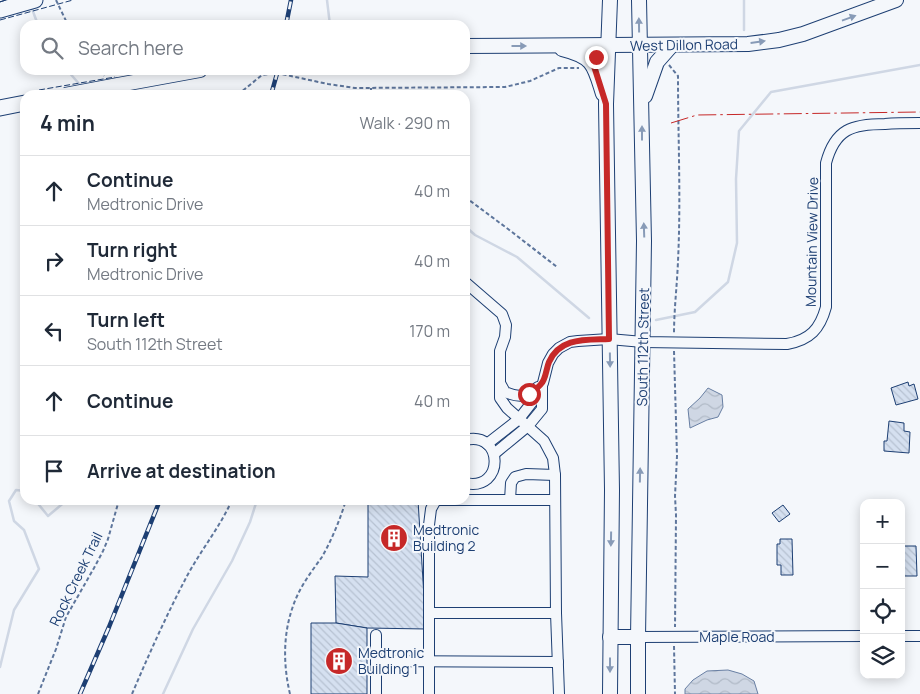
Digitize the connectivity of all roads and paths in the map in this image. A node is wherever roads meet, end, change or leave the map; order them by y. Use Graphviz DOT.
graph roads {
  1 [pos="35,0"];
  2 [pos="56,0"];
  3 [pos="610,0"];
  4 [pos="639,0"];
  5 [pos="896,0"];
  6 [pos="0,10"];
  7 [pos="66,20"];
  8 [pos="549,45"];
  9 [pos="640,45"];
  10 [pos="672,45"];
  11 [pos="470,46"];
  12 [pos="608,46"];
  13 [pos="590,62"];
  14 [pos="664,62"];
  15 [pos="173,75"];
  16 [pos="262,75"];
  17 [pos="287,75"];
  18 [pos="372,88"];
  19 [pos="92,90"];
  20 [pos="244,90"];
  21 [pos="0,100"];
  22 [pos="20,101"];
  23 [pos="20,102"];
  24 [pos="606,104"];
  25 [pos="0,108"];
  26 [pos="642,109"];
  27 [pos="920,123"];
  28 [pos="470,201"];
  29 [pos="557,267"];
  30 [pos="470,286"];
  31 [pos="609,339"];
  32 [pos="643,342"];
  33 [pos="674,342"];
  34 [pos="500,383"];
  35 [pos="542,383"];
  36 [pos="519,419"];
  37 [pos="528,426"];
  38 [pos="470,439"];
  39 [pos="487,444"];
  40 [pos="494,454"];
  41 [pos="555,475"];
  42 [pos="470,484"];
  43 [pos="470,500"];
  44 [pos="510,500"];
  45 [pos="555,500"];
  46 [pos="118,505"];
  47 [pos="230,505"];
  48 [pos="344,505"];
  49 [pos="433,505"];
  50 [pos="429,613"];
  51 [pos="556,613"];
  52 [pos="376,635"];
  53 [pos="860,636"];
  54 [pos="905,636"];
  55 [pos="920,636"];
  56 [pos="610,637"];
  57 [pos="638,637"];
  58 [pos="674,637"];
  59 [pos="376,661"];
  60 [pos="429,662"];
  61 [pos="558,662"];
  62 [pos="38,694"];
  63 [pos="132,694"];
  64 [pos="290,694"];
  65 [pos="376,694"];
  66 [pos="429,694"];
  67 [pos="559,694"];
  68 [pos="610,694"];
  69 [pos="638,694"];
  70 [pos="674,694"];
  1 -- 6 [label="highway"];
  2 -- 7 [label="path"];
  3 -- 12 [label="main road"];
  9 -- 4 [label="main road, South 112th Street, one-way"];
  10 -- 5 [label="main road, West Dillon Road, one-way"];
  11 -- 8 [label="main road, West Dillon Road, one-way"];
  8 -- 12 [label="main road, West Dillon Road"];
  8 -- 13 [label="main road"];
  9 -- 10 [label="main road, West Dillon Road"];
  9 -- 12 [label="main road, West Dillon Road"];
  9 -- 26 [label="main road, South 112th Street"];
  10 -- 26 [label="main road"];
  12 -- 24 [label="main road"];
  13 -- 18 [label="path"];
  13 -- 24 [label="main road"];
  14 -- 33 [label="path"];
  15 -- 19 [label="main road, bridge"];
  16 -- 20 [label="path"];
  17 -- 18 [label="path"];
  21 -- 22 [label="main road"];
  23 -- 25 [label="highway"];
  24 -- 31 [label="main road"];
  32 -- 26 [label="main road, South 112th Street, one-way"];
  27 -- 33 [label="street, Mountain View Drive"];
  28 -- 29 [label="path"];
  30 -- 34 [label="street"];
  31 -- 32 [label="street, Mountain View Drive"];
  31 -- 35 [label="street, Mountain View Drive"];
  31 -- 56 [label="main road, one-way"];
  32 -- 33 [label="street, Mountain View Drive"];
  57 -- 32 [label="main road, South 112th Street, one-way"];
  33 -- 58 [label="path"];
  34 -- 35 [label="street"];
  34 -- 36 [label="street"];
  35 -- 36 [label="street"];
  35 -- 37 [label="street"];
  36 -- 37 [label="street"];
  36 -- 39 [label="street"];
  37 -- 40 [label="street"];
  37 -- 41 [label="street"];
  38 -- 39 [label="street"];
  39 -- 40 [label="street"];
  40 -- 42 [label="street"];
  41 -- 44 [label="street"];
  41 -- 45 [label="street"];
  43 -- 44 [label="street"];
  44 -- 45 [label="street"];
  45 -- 51 [label="street"];
  46 -- 62 [label="path, Rock Creek Trail"];
  47 -- 63 [label="path"];
  48 -- 64 [label="path"];
  49 -- 50 [label="street"];
  50 -- 51 [label="street"];
  50 -- 60 [label="street"];
  51 -- 61 [label="street"];
  52 -- 59 [label="street"];
  53 -- 58 [label="street, Maple Road"];
  54 -- 55 [label="street"];
  56 -- 57 [label="main road, Maple Road"];
  56 -- 68 [label="main road, one-way"];
  57 -- 58 [label="street, Maple Road"];
  57 -- 69 [label="main road, South 112th Street"];
  58 -- 70 [label="path"];
  59 -- 60 [label="street"];
  59 -- 65 [label="street"];
  60 -- 61 [label="street"];
  60 -- 66 [label="street"];
  61 -- 67 [label="street"];
}
